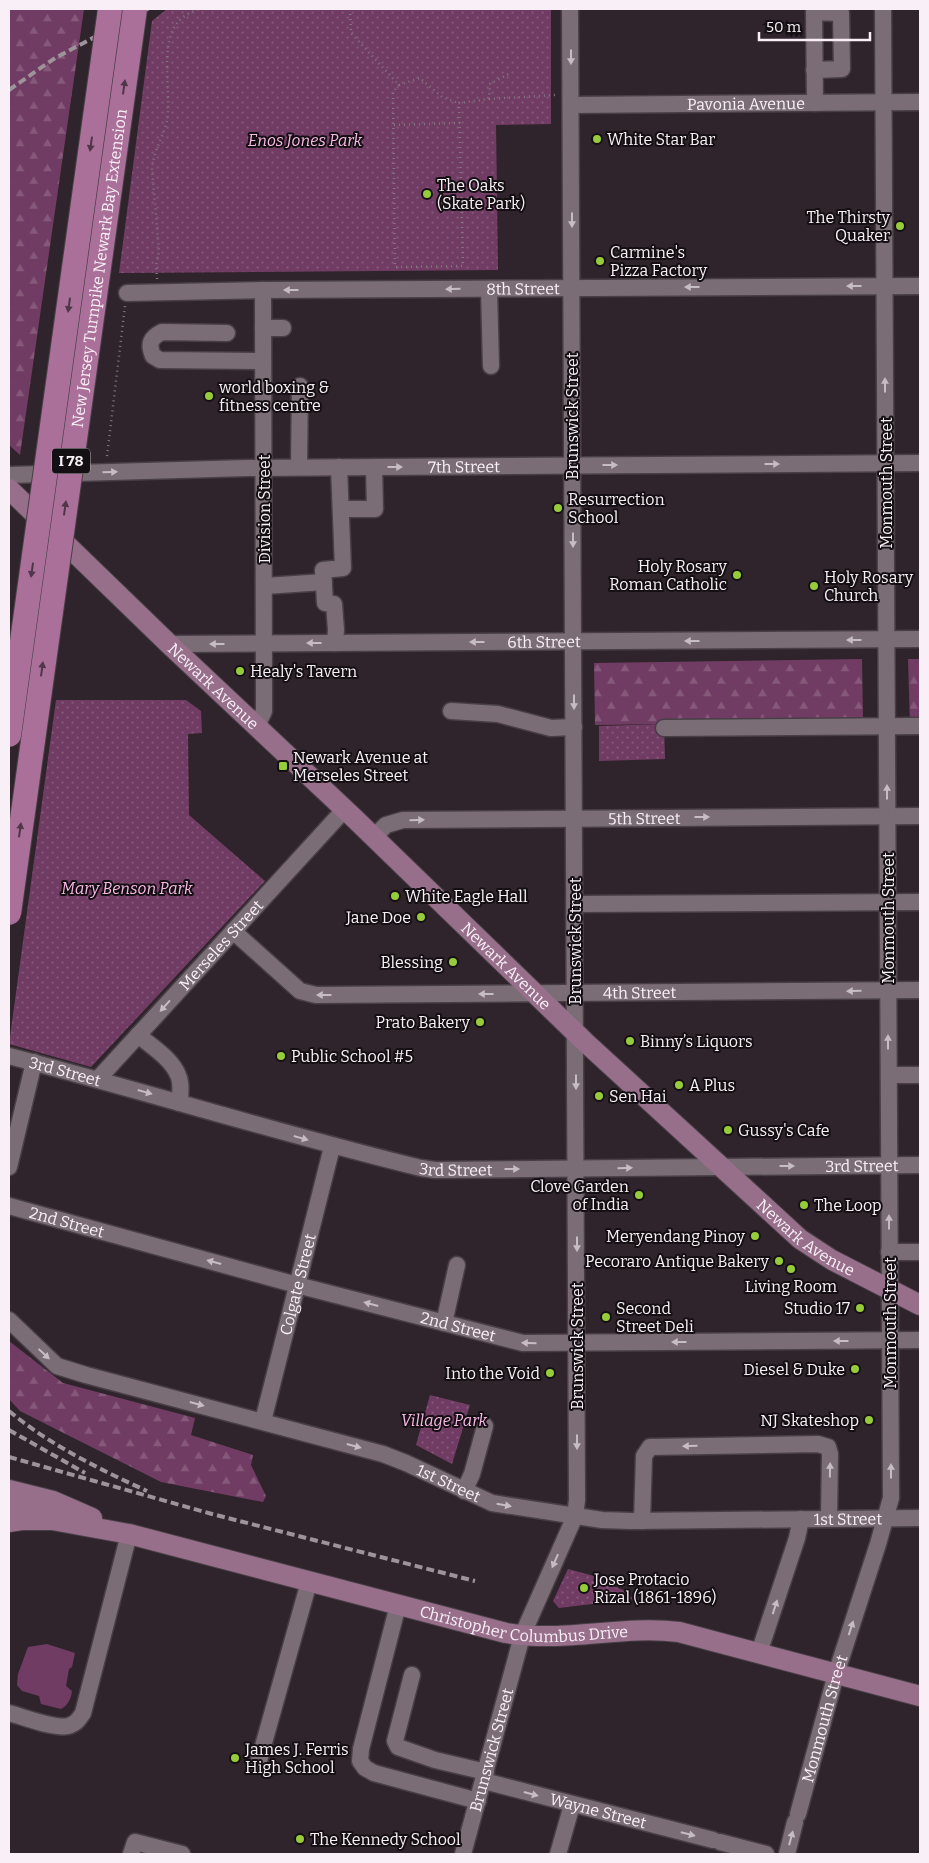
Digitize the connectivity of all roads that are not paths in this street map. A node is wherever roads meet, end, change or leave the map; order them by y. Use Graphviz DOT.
graph roads {
  1 [pos="110,9"];
  2 [pos="134,9"];
  3 [pos="570,9"];
  4 [pos="884,9"];
  5 [pos="814,70"];
  6 [pos="920,102"];
  7 [pos="815,103"];
  8 [pos="884,103"];
  9 [pos="571,106"];
  10 [pos="885,286"];
  11 [pos="920,286"];
  12 [pos="572,288"];
  13 [pos="489,289"];
  14 [pos="263,290"];
  15 [pos="126,299"];
  16 [pos="264,328"];
  17 [pos="283,328"];
  18 [pos="227,333"];
  19 [pos="264,361"];
  20 [pos="491,366"];
  21 [pos="300,386"];
  22 [pos="886,463"];
  23 [pos="920,463"];
  24 [pos="573,465"];
  25 [pos="299,467"];
  26 [pos="339,467"];
  27 [pos="374,467"];
  28 [pos="264,468"];
  29 [pos="9,475"];
  30 [pos="9,489"];
  31 [pos="341,509"];
  32 [pos="324,582"];
  33 [pos="265,586"];
  34 [pos="886,639"];
  35 [pos="920,639"];
  36 [pos="574,641"];
  37 [pos="265,643"];
  38 [pos="335,643"];
  39 [pos="169,644"];
  40 [pos="451,711"];
  41 [pos="257,726"];
  42 [pos="574,726"];
  43 [pos="887,726"];
  44 [pos="920,726"];
  45 [pos="664,728"];
  46 [pos="9,735"];
  47 [pos="345,809"];
  48 [pos="888,816"];
  49 [pos="920,816"];
  50 [pos="574,818"];
  51 [pos="374,837"];
  52 [pos="888,902"];
  53 [pos="920,902"];
  54 [pos="575,904"];
  55 [pos="9,913"];
  56 [pos="233,931"];
  57 [pos="888,990"];
  58 [pos="920,990"];
  59 [pos="575,993"];
  60 [pos="535,994"];
  61 [pos="576,1033"];
  62 [pos="138,1035"];
  63 [pos="9,1056"];
  64 [pos="34,1062"];
  65 [pos="888,1075"];
  66 [pos="920,1075"];
  67 [pos="98,1079"];
  68 [pos="180,1102"];
  69 [pos="332,1147"];
  70 [pos="920,1165"];
  71 [pos="720,1166"];
  72 [pos="889,1166"];
  73 [pos="9,1167"];
  74 [pos="576,1168"];
  75 [pos="9,1206"];
  76 [pos="889,1252"];
  77 [pos="920,1252"];
  78 [pos="457,1265"];
  79 [pos="297,1285"];
  80 [pos="890,1289"];
  81 [pos="920,1305"];
  82 [pos="9,1320"];
  83 [pos="444,1323"];
  84 [pos="890,1340"];
  85 [pos="920,1340"];
  86 [pos="577,1343"];
  87 [pos="263,1421"];
  88 [pos="485,1426"];
  89 [pos="9,1490"];
  90 [pos="464,1491"];
  91 [pos="9,1507"];
  92 [pos="575,1516"];
  93 [pos="920,1518"];
  94 [pos="829,1519"];
  95 [pos="885,1519"];
  96 [pos="801,1520"];
  97 [pos="98,1521"];
  98 [pos="642,1521"];
  99 [pos="9,1522"];
  100 [pos="129,1534"];
  101 [pos="309,1582"];
  102 [pos="398,1605"];
  103 [pos="522,1636"];
  104 [pos="759,1653"];
  105 [pos="836,1674"];
  106 [pos="412,1675"];
  107 [pos="920,1696"];
  108 [pos="9,1713"];
  109 [pos="258,1764"];
  110 [pos="485,1777"];
  111 [pos="478,1801"];
  112 [pos="572,1805"];
  113 [pos="131,1854"];
  114 [pos="182,1854"];
  115 [pos="464,1854"];
  116 [pos="558,1854"];
  117 [pos="766,1854"];
  118 [pos="787,1854"];
  1 -- 46 [label="highway, New Jersey Turnpike Newark Bay Extension / I 78, one-way, bridge"];
  55 -- 2 [label="highway, New Jersey Turnpike Newark Bay Extension / I 78, one-way, bridge"];
  3 -- 9 [label="street, Brunswick Street, one-way"];
  4 -- 8 [label="street, Monmouth Street"];
  5 -- 7 [label="street"];
  6 -- 8 [label="street, Pavonia Avenue"];
  7 -- 8 [label="street, Pavonia Avenue"];
  7 -- 9 [label="street, Pavonia Avenue"];
  8 -- 10 [label="street, Monmouth Street"];
  9 -- 12 [label="street, Brunswick Street, one-way"];
  10 -- 11 [label="street, 8th Street"];
  10 -- 12 [label="street, 8th Street, one-way"];
  22 -- 10 [label="street, Monmouth Street, one-way"];
  12 -- 13 [label="street, 8th Street"];
  12 -- 24 [label="street, Brunswick Street"];
  13 -- 14 [label="street, 8th Street, one-way"];
  13 -- 20 [label="street"];
  14 -- 15 [label="street, 8th Street"];
  14 -- 16 [label="street, Division Street"];
  16 -- 17 [label="street"];
  16 -- 19 [label="street, Division Street"];
  18 -- 19 [label="street"];
  19 -- 28 [label="street, Division Street"];
  21 -- 25 [label="street"];
  22 -- 23 [label="street, 7th Street"];
  24 -- 22 [label="street, 7th Street, one-way"];
  22 -- 34 [label="street, Monmouth Street"];
  27 -- 24 [label="street, 7th Street, one-way"];
  24 -- 36 [label="street, Brunswick Street, one-way"];
  25 -- 26 [label="street, 7th Street"];
  25 -- 28 [label="street, 7th Street"];
  26 -- 27 [label="street, 7th Street"];
  26 -- 31 [label="street"];
  27 -- 31 [label="street"];
  29 -- 28 [label="street, 7th Street, one-way"];
  28 -- 33 [label="street, Division Street"];
  30 -- 39 [label="main road, Newark Avenue"];
  31 -- 32 [label="street"];
  32 -- 33 [label="street"];
  32 -- 38 [label="street"];
  33 -- 37 [label="street, Division Street"];
  34 -- 35 [label="street, 6th Street"];
  34 -- 36 [label="street, 6th Street, one-way"];
  34 -- 43 [label="street, Monmouth Street"];
  36 -- 38 [label="street, 6th Street, one-way"];
  36 -- 42 [label="street, Brunswick Street, one-way"];
  38 -- 37 [label="street, 6th Street, one-way"];
  37 -- 39 [label="street, 6th Street, one-way"];
  37 -- 41 [label="street, Division Street"];
  39 -- 41 [label="main road, Newark Avenue"];
  40 -- 42 [label="street"];
  41 -- 47 [label="main road, Newark Avenue"];
  42 -- 50 [label="street, Brunswick Street"];
  43 -- 44 [label="street"];
  43 -- 45 [label="street"];
  48 -- 43 [label="street, Monmouth Street, one-way"];
  47 -- 51 [label="main road, Newark Avenue"];
  47 -- 56 [label="street, Merseles Street"];
  48 -- 49 [label="street, 5th Street"];
  50 -- 48 [label="street, 5th Street, one-way"];
  48 -- 52 [label="street, Monmouth Street"];
  51 -- 50 [label="street, 5th Street, one-way"];
  50 -- 54 [label="street, Brunswick Street"];
  51 -- 60 [label="main road, Newark Avenue"];
  52 -- 53 [label="street"];
  52 -- 54 [label="street"];
  52 -- 57 [label="street, Monmouth Street"];
  54 -- 59 [label="street, Brunswick Street"];
  60 -- 56 [label="street, 4th Street, one-way"];
  56 -- 62 [label="street, Merseles Street, one-way"];
  57 -- 58 [label="street, 4th Street"];
  57 -- 59 [label="street, 4th Street, one-way"];
  65 -- 57 [label="street, Monmouth Street, one-way"];
  59 -- 60 [label="street, 4th Street"];
  59 -- 61 [label="street, Brunswick Street"];
  60 -- 61 [label="main road, Newark Avenue"];
  61 -- 71 [label="main road, Newark Avenue"];
  61 -- 74 [label="street, Brunswick Street, one-way"];
  62 -- 67 [label="street, Merseles Street"];
  62 -- 68 [label="street"];
  63 -- 64 [label="street, 3rd Street"];
  64 -- 67 [label="street, 3rd Street"];
  64 -- 73 [label="street"];
  65 -- 66 [label="street"];
  65 -- 72 [label="street, Monmouth Street"];
  67 -- 68 [label="street, 3rd Street, one-way"];
  68 -- 69 [label="street, 3rd Street, one-way"];
  69 -- 74 [label="street, 3rd Street, one-way"];
  69 -- 79 [label="street, Colgate Street"];
  70 -- 72 [label="street, 3rd Street"];
  71 -- 72 [label="street, 3rd Street, one-way"];
  74 -- 71 [label="street, 3rd Street, one-way"];
  71 -- 80 [label="main road, Newark Avenue"];
  76 -- 72 [label="street, Monmouth Street, one-way"];
  74 -- 86 [label="street, Brunswick Street, one-way"];
  79 -- 75 [label="street, 2nd Street, one-way"];
  76 -- 77 [label="street"];
  76 -- 80 [label="street, Monmouth Street"];
  78 -- 83 [label="street"];
  83 -- 79 [label="street, 2nd Street, one-way"];
  79 -- 87 [label="street, Colgate Street"];
  80 -- 81 [label="main road, Newark Avenue"];
  80 -- 84 [label="street, Monmouth Street"];
  82 -- 87 [label="street, 1st Street, one-way"];
  86 -- 83 [label="street, 2nd Street, one-way"];
  84 -- 85 [label="street, 2nd Street"];
  84 -- 86 [label="street, 2nd Street, one-way"];
  95 -- 84 [label="street, Monmouth Street, one-way"];
  86 -- 92 [label="street, Brunswick Street, one-way"];
  87 -- 90 [label="street, 1st Street, one-way"];
  88 -- 90 [label="street"];
  89 -- 97 [label="main road, Christopher Columbus Drive"];
  90 -- 92 [label="street, 1st Street, one-way"];
  91 -- 97 [label="main road, Christopher Columbus Drive"];
  92 -- 98 [label="street, 1st Street"];
  92 -- 103 [label="street, Brunswick Street, one-way"];
  93 -- 95 [label="street, 1st Street"];
  94 -- 95 [label="street, 1st Street"];
  94 -- 96 [label="street, 1st Street"];
  94 -- 98 [label="street, one-way"];
  105 -- 95 [label="street, Monmouth Street, one-way"];
  96 -- 98 [label="street, 1st Street"];
  104 -- 96 [label="street, one-way"];
  97 -- 100 [label="main road, Christopher Columbus Drive"];
  99 -- 100 [label="main road, Christopher Columbus Drive"];
  100 -- 101 [label="main road, Christopher Columbus Drive"];
  100 -- 108 [label="street"];
  101 -- 102 [label="main road, Christopher Columbus Drive"];
  101 -- 109 [label="street"];
  102 -- 103 [label="main road, Christopher Columbus Drive"];
  102 -- 111 [label="street"];
  103 -- 104 [label="main road, Christopher Columbus Drive"];
  103 -- 110 [label="street, Brunswick Street"];
  104 -- 105 [label="main road, Christopher Columbus Drive"];
  105 -- 107 [label="main road, Christopher Columbus Drive"];
  118 -- 105 [label="street, Monmouth Street, one-way"];
  106 -- 110 [label="street, Wayne Street"];
  110 -- 111 [label="street, Brunswick Street"];
  110 -- 112 [label="street, Wayne Street, one-way"];
  111 -- 115 [label="street, Brunswick Street"];
  112 -- 116 [label="street"];
  112 -- 117 [label="street, Wayne Street, one-way"];
  113 -- 114 [label="street"];
}
